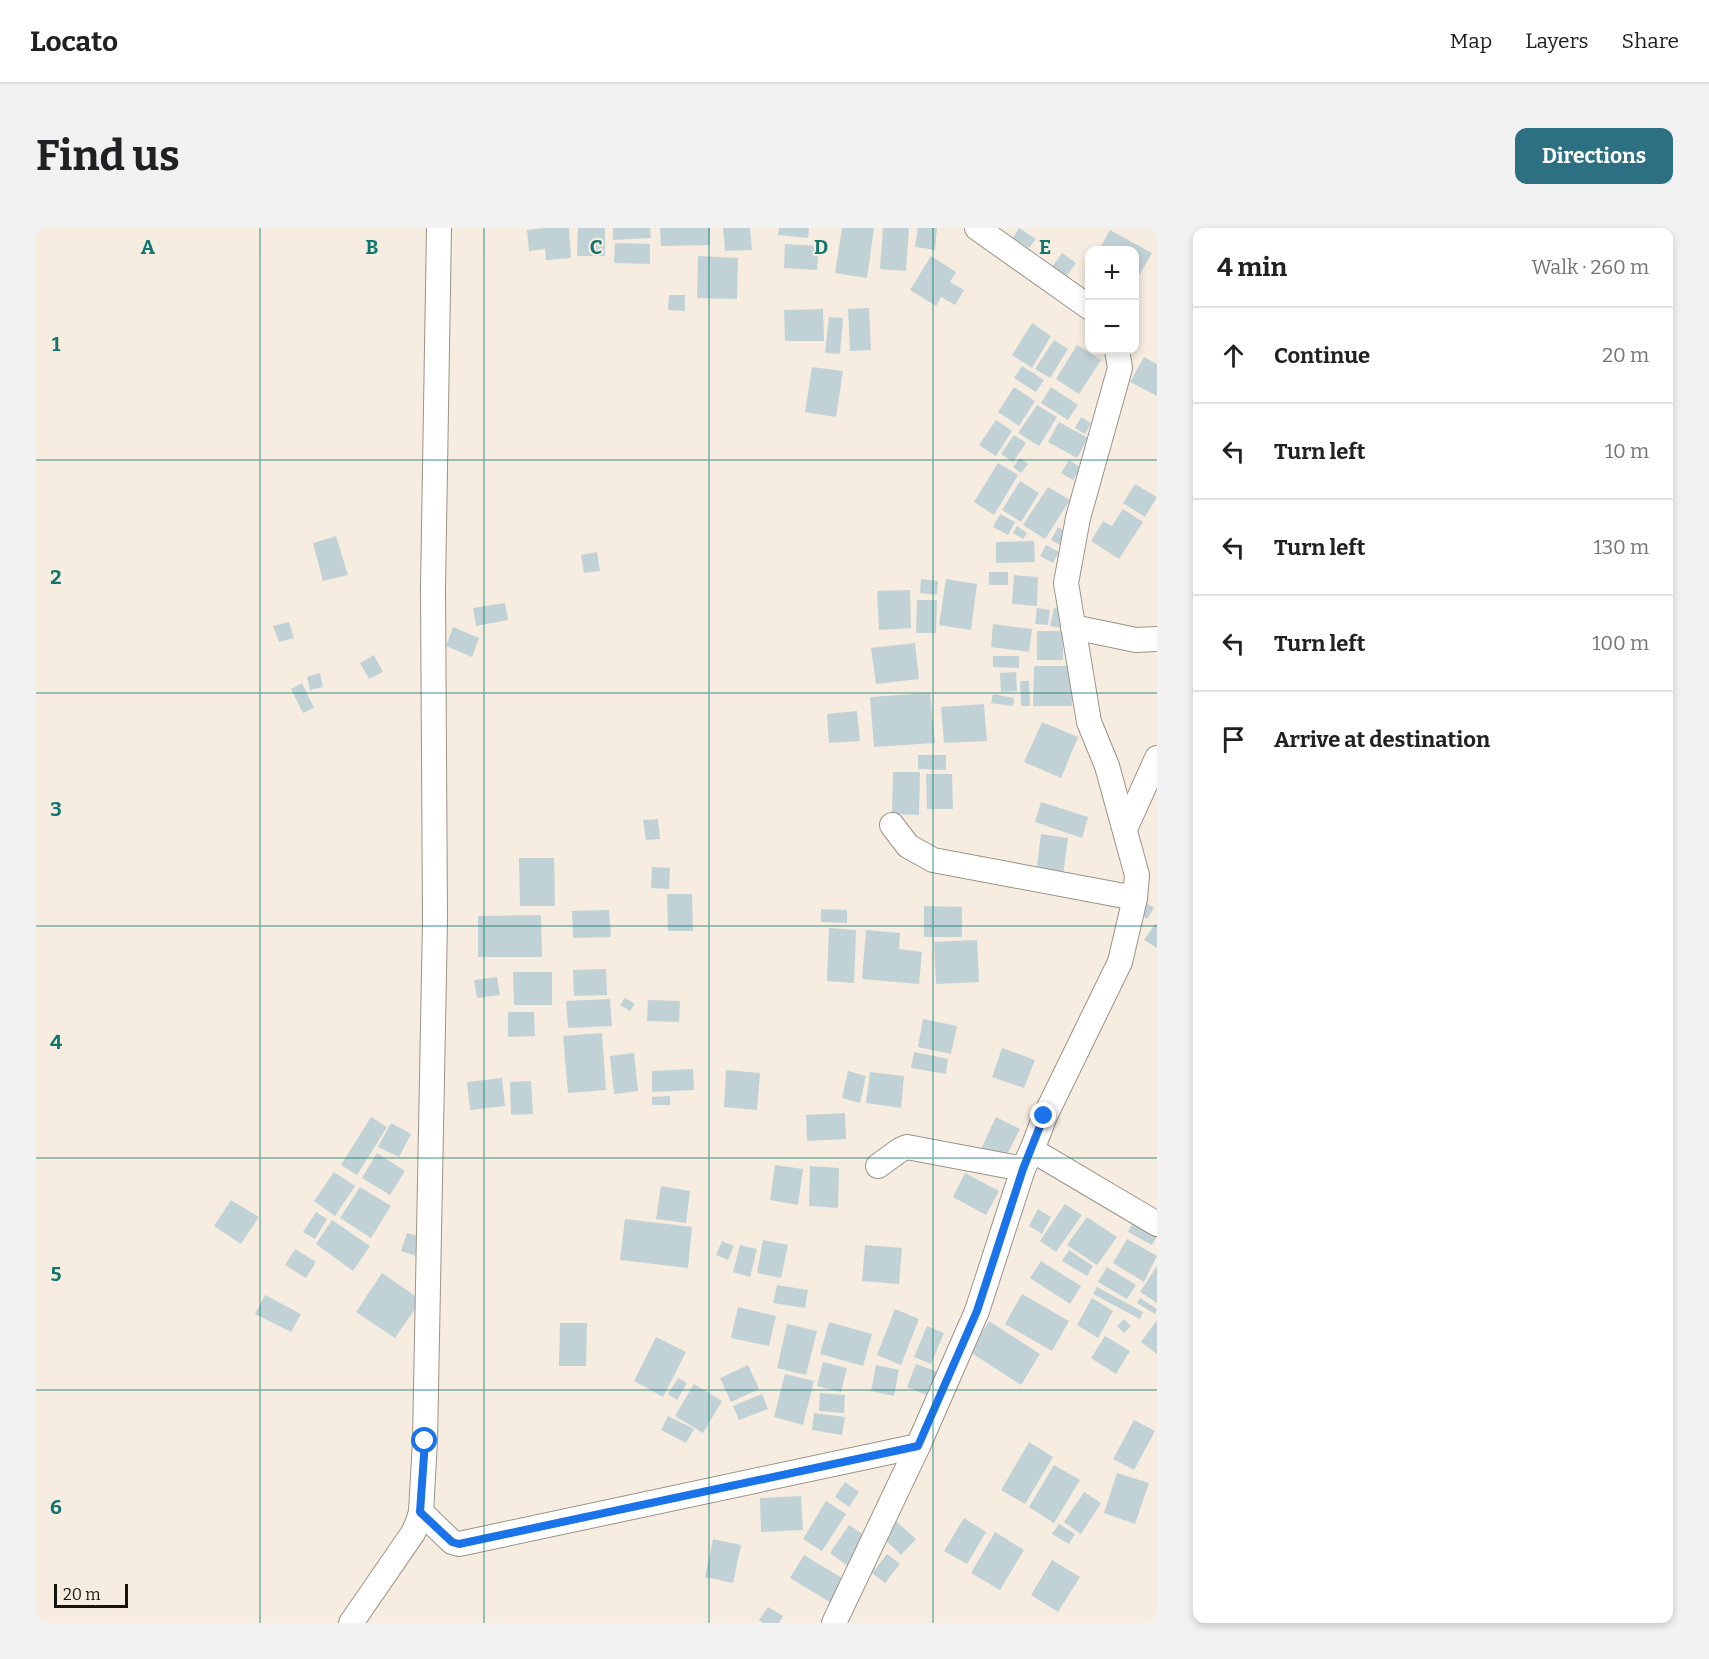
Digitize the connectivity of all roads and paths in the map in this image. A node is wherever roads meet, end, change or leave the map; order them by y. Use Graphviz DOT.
graph roads {
  1 [pos="440,228"];
  2 [pos="977,228"];
  3 [pos="1085,305"];
  4 [pos="1118,354"];
  5 [pos="1073,627"];
  6 [pos="1157,639"];
  7 [pos="1157,758"];
  8 [pos="892,825"];
  9 [pos="1125,829"];
  10 [pos="1135,898"];
  11 [pos="1028,1160"];
  12 [pos="878,1166"];
  13 [pos="1157,1224"];
  14 [pos="918,1446"];
  15 [pos="424,1515"];
  16 [pos="351,1623"];
  17 [pos="834,1623"];
  1 -- 15 [label="street"];
  2 -- 3 [label="street"];
  4 -- 5 [label="street"];
  5 -- 6 [label="street"];
  5 -- 9 [label="street"];
  7 -- 9 [label="street"];
  8 -- 10 [label="street"];
  9 -- 10 [label="street"];
  10 -- 11 [label="street"];
  11 -- 12 [label="street"];
  11 -- 13 [label="street"];
  11 -- 14 [label="street"];
  14 -- 15 [label="street"];
  14 -- 17 [label="street"];
  15 -- 16 [label="street"];
}
